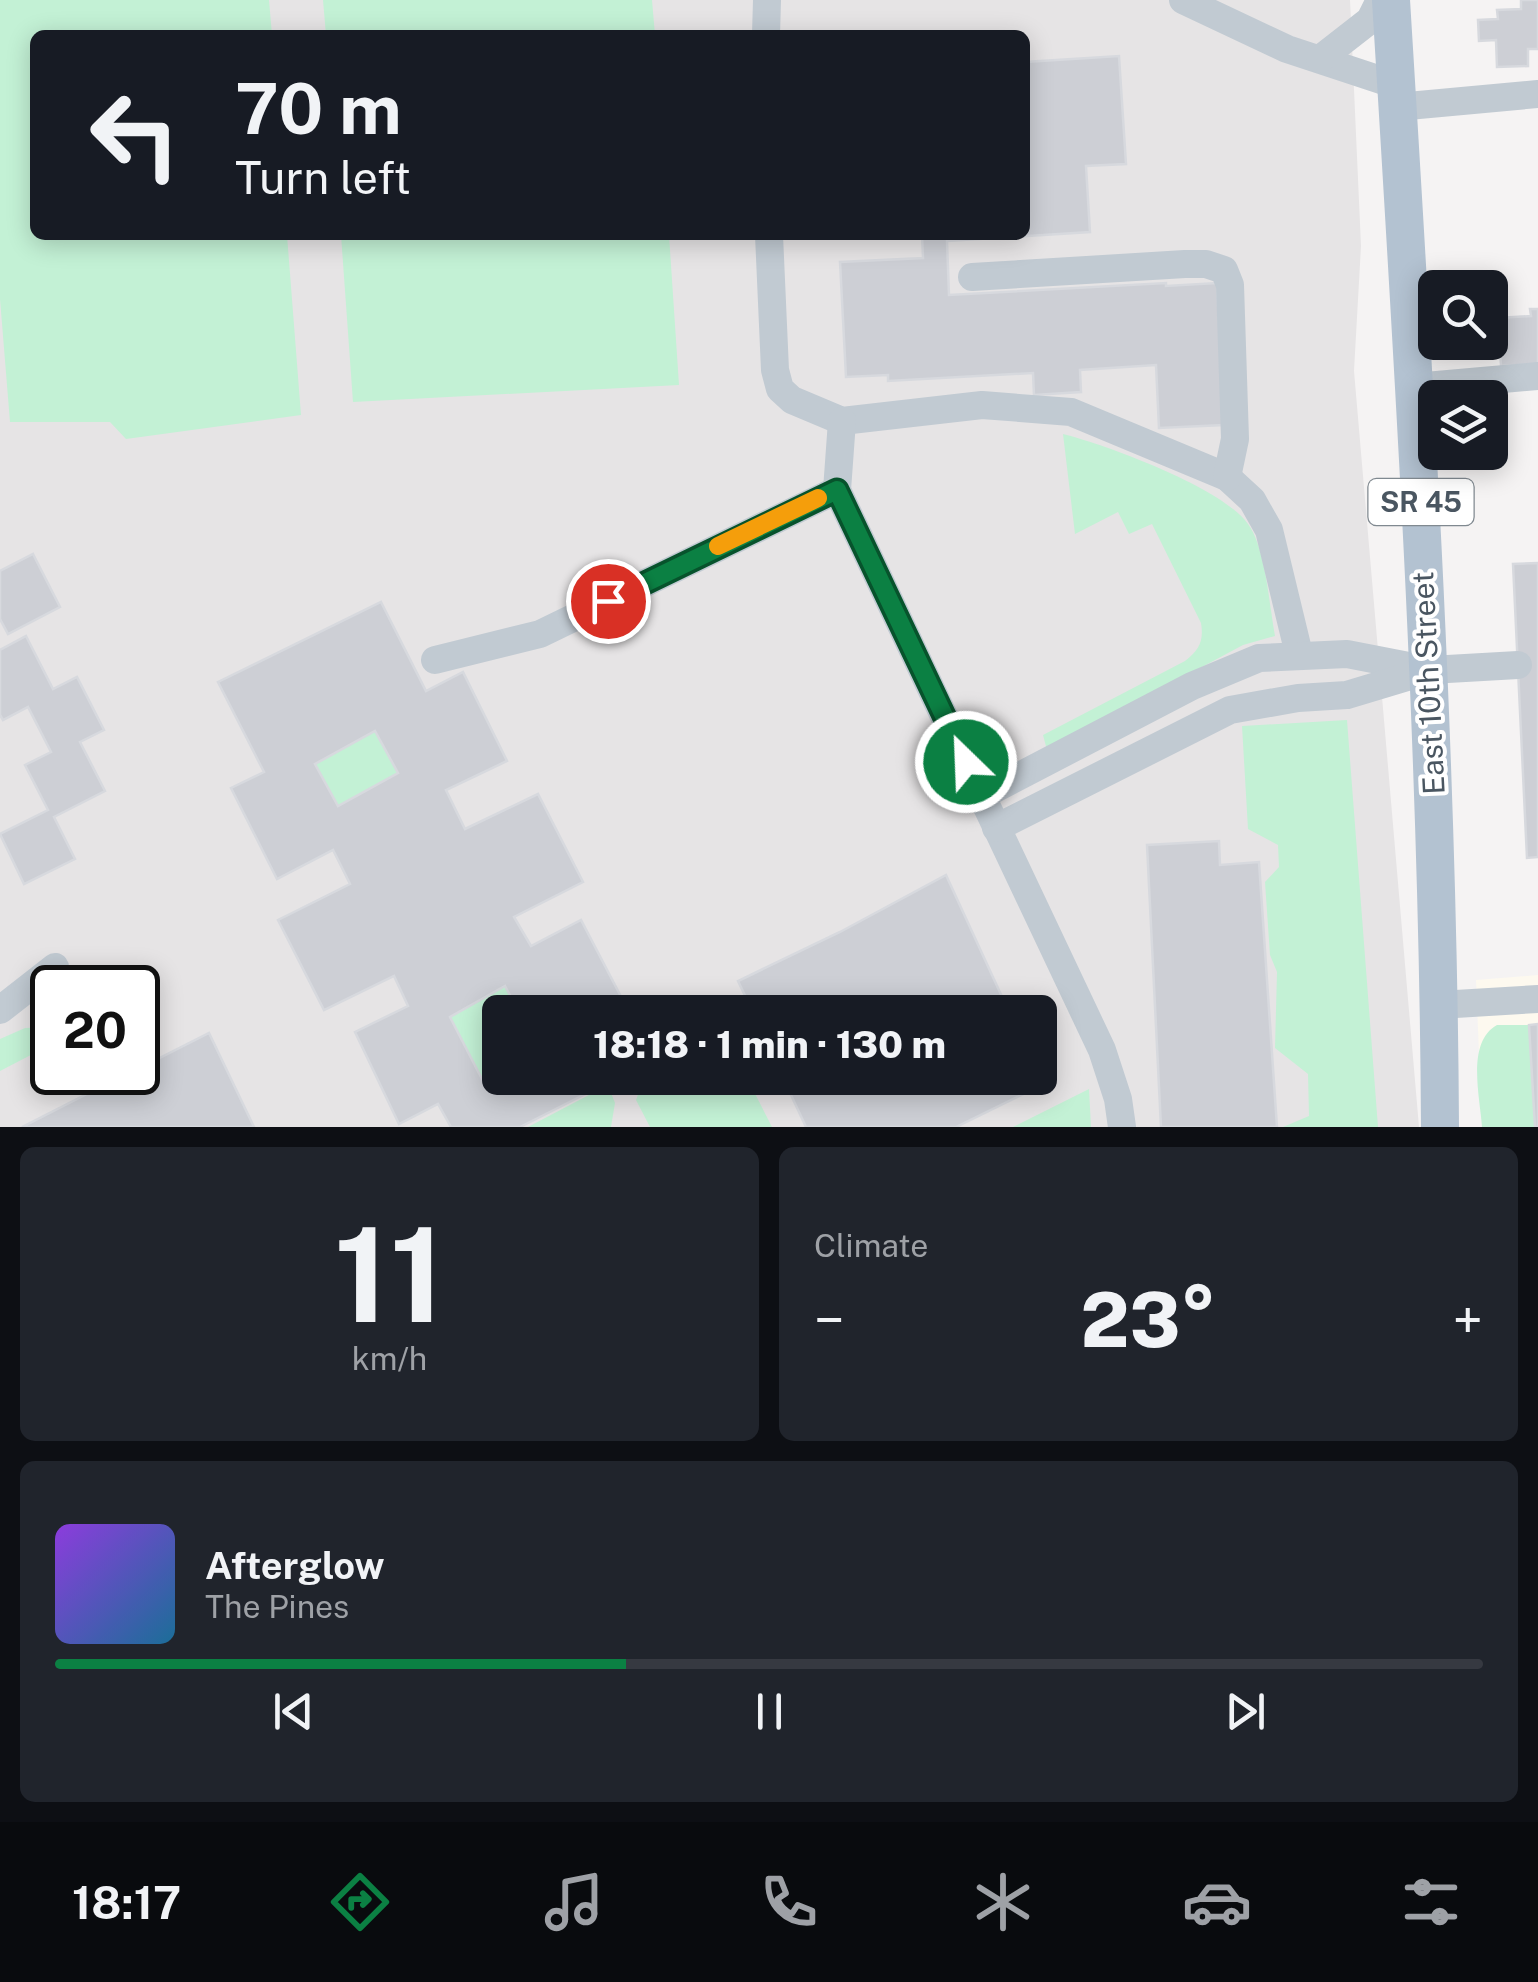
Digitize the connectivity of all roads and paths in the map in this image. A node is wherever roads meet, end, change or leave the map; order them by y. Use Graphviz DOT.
graph roads {
  1 [pos="767,0"];
  2 [pos="1183,0"];
  3 [pos="1380,0"];
  4 [pos="1391,0"];
  5 [pos="766,30"];
  6 [pos="1320,60"];
  7 [pos="1538,94"];
  8 [pos="1397,96"];
  9 [pos="769,240"];
  10 [pos="972,276"];
  11 [pos="1538,376"];
  12 [pos="1414,387"];
  13 [pos="842,421"];
  14 [pos="1227,477"];
  15 [pos="837,490"];
  16 [pos="1298,654"];
  17 [pos="436,660"];
  18 [pos="1518,666"];
  19 [pos="1430,670"];
  20 [pos="982,796"];
  21 [pos="996,828"];
  22 [pos="30,987"];
  23 [pos="1538,999"];
  24 [pos="1439,1004"];
  25 [pos="0,1010"];
  26 [pos="1122,1127"];
  27 [pos="1440,1127"];
  1 -- 5 [label="lane"];
  2 -- 6 [label="lane"];
  3 -- 6 [label="lane"];
  4 -- 8 [label="main road, East 10th Street / SR 45"];
  6 -- 8 [label="lane"];
  7 -- 8 [label="lane"];
  8 -- 12 [label="main road, East 10th Street / SR 45"];
  9 -- 13 [label="lane"];
  10 -- 14 [label="lane"];
  11 -- 12 [label="lane"];
  12 -- 19 [label="main road, East 10th Street / SR 45"];
  13 -- 14 [label="lane"];
  13 -- 15 [label="lane"];
  14 -- 16 [label="lane"];
  15 -- 17 [label="lane"];
  15 -- 20 [label="lane"];
  16 -- 19 [label="lane"];
  16 -- 20 [label="lane"];
  18 -- 19 [label="lane"];
  19 -- 21 [label="lane"];
  19 -- 24 [label="main road, East 10th Street / SR 45"];
  20 -- 21 [label="lane"];
  21 -- 26 [label="lane"];
  22 -- 25 [label="lane"];
  23 -- 24 [label="lane"];
  24 -- 27 [label="main road, East 10th Street / SR 45"];
}
